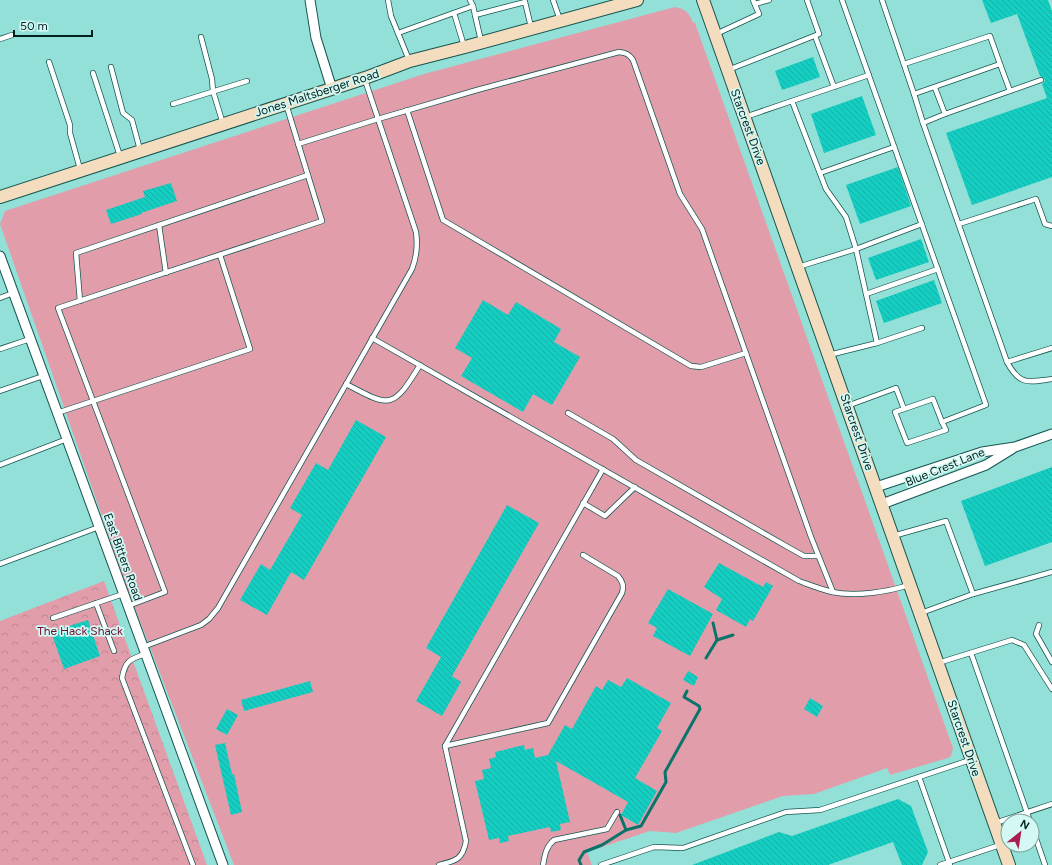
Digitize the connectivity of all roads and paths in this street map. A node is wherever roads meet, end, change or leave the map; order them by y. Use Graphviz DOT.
graph roads {
  1 [pos="310,0"];
  2 [pos="388,0"];
  3 [pos="470,0"];
  4 [pos="554,0"];
  5 [pos="703,0"];
  6 [pos="769,0"];
  7 [pos="807,0"];
  8 [pos="842,0"];
  9 [pos="882,0"];
  10 [pos="629,1"];
  11 [pos="754,2"];
  12 [pos="473,6"];
  13 [pos="454,13"];
  14 [pos="475,15"];
  15 [pos="560,21"];
  16 [pos="531,29"];
  17 [pos="398,33"];
  18 [pos="716,34"];
  19 [pos="12,35"];
  20 [pos="815,36"];
  21 [pos="201,38"];
  22 [pos="0,39"];
  23 [pos="482,43"];
  24 [pos="465,47"];
  25 [pos="410,61"];
  26 [pos="49,62"];
  27 [pos="904,64"];
  28 [pos="1000,64"];
  29 [pos="111,68"];
  30 [pos="728,70"];
  31 [pos="94,73"];
  32 [pos="869,75"];
  33 [pos="365,78"];
  34 [pos="1041,80"];
  35 [pos="247,81"];
  36 [pos="834,87"];
  37 [pos="935,88"];
  38 [pos="332,89"];
  39 [pos="213,91"];
  40 [pos="1010,91"];
  41 [pos="914,94"];
  42 [pos="792,101"];
  43 [pos="173,104"];
  44 [pos="286,104"];
  45 [pos="407,110"];
  46 [pos="945,114"];
  47 [pos="745,117"];
  48 [pos="378,119"];
  49 [pos="923,123"];
  50 [pos="223,124"];
  51 [pos="298,144"];
  52 [pos="894,147"];
  53 [pos="140,151"];
  54 [pos="120,158"];
  55 [pos="81,171"];
  56 [pos="820,173"];
  57 [pos="308,174"];
  58 [pos="0,197"];
  59 [pos="922,224"];
  60 [pos="959,224"];
  61 [pos="159,225"];
  62 [pos="1052,226"];
  63 [pos="856,248"];
  64 [pos="220,255"];
  65 [pos="0,256"];
  66 [pos="798,267"];
  67 [pos="938,269"];
  68 [pos="166,273"];
  69 [pos="13,294"];
  70 [pos="866,294"];
  71 [pos="0,298"];
  72 [pos="80,301"];
  73 [pos="922,328"];
  74 [pos="372,338"];
  75 [pos="30,339"];
  76 [pos="877,343"];
  77 [pos="1052,348"];
  78 [pos="0,349"];
  79 [pos="746,353"];
  80 [pos="829,355"];
  81 [pos="1007,362"];
  82 [pos="420,365"];
  83 [pos="43,376"];
  84 [pos="1052,380"];
  85 [pos="346,384"];
  86 [pos="0,390"];
  87 [pos="93,401"];
  88 [pos="847,406"];
  89 [pos="904,409"];
  90 [pos="57,413"];
  91 [pos="568,413"];
  92 [pos="942,422"];
  93 [pos="1052,434"];
  94 [pos="67,439"];
  95 [pos="1015,447"];
  96 [pos="0,465"];
  97 [pos="603,469"];
  98 [pos="876,487"];
  99 [pos="635,488"];
  100 [pos="583,503"];
  101 [pos="882,504"];
  102 [pos="99,527"];
  103 [pos="893,536"];
  104 [pos="583,556"];
  105 [pos="818,556"];
  106 [pos="0,564"];
  107 [pos="1052,572"];
  108 [pos="910,584"];
  109 [pos="833,592"];
  110 [pos="123,594"];
  111 [pos="972,594"];
  112 [pos="96,603"];
  113 [pos="128,606"];
  114 [pos="920,613"];
  115 [pos="53,618"];
  116 [pos="1039,626"];
  117 [pos="114,651"];
  118 [pos="144,651"];
  119 [pos="971,653"];
  120 [pos="1052,662"];
  121 [pos="938,663"];
  122 [pos="1052,689"];
  123 [pos="445,746"];
  124 [pos="972,759"];
  125 [pos="919,777"];
  126 [pos="1052,804"];
  127 [pos="616,812"];
  128 [pos="1027,812"];
  129 [pos="995,824"];
  130 [pos="1000,838"];
  131 [pos="1000,845"];
  132 [pos="1040,849"];
  133 [pos="1005,853"];
  134 [pos="950,864"];
  135 [pos="193,865"];
  136 [pos="223,865"];
  137 [pos="439,865"];
  138 [pos="543,865"];
  139 [pos="601,865"];
  140 [pos="940,865"];
  141 [pos="1009,865"];
  142 [pos="1046,865"];
  1 -- 38 [label="street"];
  2 -- 17 [label="lane"];
  3 -- 12 [label="lane"];
  4 -- 15 [label="lane"];
  5 -- 18 [label="main road, Starcrest Drive"];
  6 -- 11 [label="lane"];
  7 -- 20 [label="lane"];
  8 -- 32 [label="lane"];
  9 -- 27 [label="lane"];
  10 -- 15 [label="main road, Jones Maltsberger Road"];
  11 -- 18 [label="lane"];
  12 -- 13 [label="lane"];
  12 -- 14 [label="lane"];
  13 -- 17 [label="lane"];
  13 -- 24 [label="lane"];
  14 -- 16 [label="lane"];
  14 -- 23 [label="lane"];
  15 -- 16 [label="main road, Jones Maltsberger Road"];
  16 -- 23 [label="main road, Jones Maltsberger Road"];
  17 -- 25 [label="lane"];
  18 -- 30 [label="main road, Starcrest Drive"];
  19 -- 22 [label="lane"];
  20 -- 30 [label="lane"];
  20 -- 36 [label="lane"];
  21 -- 39 [label="lane"];
  23 -- 24 [label="main road, Jones Maltsberger Road"];
  24 -- 25 [label="main road, Jones Maltsberger Road"];
  25 -- 33 [label="main road, Jones Maltsberger Road"];
  26 -- 55 [label="lane"];
  27 -- 28 [label="lane"];
  27 -- 41 [label="lane"];
  28 -- 37 [label="lane"];
  28 -- 40 [label="lane"];
  29 -- 53 [label="lane"];
  30 -- 47 [label="main road, Starcrest Drive"];
  31 -- 54 [label="lane"];
  32 -- 36 [label="lane"];
  32 -- 52 [label="lane"];
  33 -- 38 [label="main road, Jones Maltsberger Road"];
  33 -- 48 [label="lane"];
  34 -- 40 [label="lane"];
  35 -- 39 [label="lane"];
  36 -- 42 [label="lane"];
  37 -- 41 [label="lane"];
  37 -- 46 [label="lane"];
  38 -- 44 [label="main road, Jones Maltsberger Road"];
  39 -- 43 [label="lane"];
  39 -- 50 [label="lane"];
  40 -- 46 [label="lane"];
  41 -- 49 [label="lane"];
  42 -- 47 [label="lane"];
  42 -- 56 [label="lane"];
  44 -- 50 [label="main road, Jones Maltsberger Road"];
  44 -- 51 [label="lane"];
  45 -- 48 [label="lane"];
  45 -- 79 [label="lane"];
  45 -- 79 [label="lane"];
  46 -- 49 [label="lane"];
  47 -- 66 [label="main road, Starcrest Drive"];
  48 -- 51 [label="lane"];
  48 -- 74 [label="lane"];
  49 -- 60 [label="lane"];
  50 -- 53 [label="main road, Jones Maltsberger Road"];
  51 -- 57 [label="lane"];
  52 -- 56 [label="lane"];
  52 -- 59 [label="lane"];
  53 -- 54 [label="main road, Jones Maltsberger Road"];
  54 -- 55 [label="main road, Jones Maltsberger Road"];
  55 -- 58 [label="main road, Jones Maltsberger Road"];
  56 -- 63 [label="lane"];
  57 -- 61 [label="lane"];
  57 -- 64 [label="lane"];
  59 -- 63 [label="lane"];
  59 -- 67 [label="lane"];
  60 -- 62 [label="lane"];
  60 -- 81 [label="lane"];
  61 -- 68 [label="lane"];
  61 -- 72 [label="lane"];
  63 -- 66 [label="lane"];
  63 -- 70 [label="lane"];
  64 -- 68 [label="lane"];
  64 -- 87 [label="lane"];
  65 -- 69 [label="street, East Bitters Road"];
  66 -- 80 [label="main road, Starcrest Drive"];
  67 -- 70 [label="lane"];
  67 -- 92 [label="lane"];
  68 -- 72 [label="lane"];
  69 -- 71 [label="lane"];
  69 -- 75 [label="street, East Bitters Road"];
  70 -- 76 [label="lane"];
  72 -- 87 [label="lane"];
  73 -- 76 [label="lane"];
  74 -- 82 [label="lane"];
  74 -- 85 [label="lane"];
  75 -- 78 [label="lane"];
  75 -- 83 [label="street, East Bitters Road"];
  76 -- 80 [label="lane"];
  77 -- 81 [label="lane"];
  79 -- 105 [label="lane"];
  80 -- 88 [label="main road, Starcrest Drive"];
  81 -- 84 [label="lane"];
  82 -- 85 [label="lane"];
  82 -- 97 [label="lane"];
  83 -- 86 [label="lane"];
  83 -- 90 [label="street, East Bitters Road"];
  85 -- 118 [label="lane"];
  87 -- 90 [label="lane"];
  87 -- 113 [label="lane"];
  88 -- 89 [label="lane"];
  88 -- 98 [label="main road, Starcrest Drive"];
  89 -- 92 [label="lane"];
  89 -- 92 [label="lane"];
  90 -- 94 [label="street, East Bitters Road"];
  91 -- 105 [label="lane"];
  93 -- 95 [label="street, Blue Crest Lane"];
  94 -- 96 [label="lane"];
  94 -- 102 [label="street, East Bitters Road"];
  95 -- 98 [label="street, Blue Crest Lane"];
  95 -- 101 [label="street, Blue Crest Lane"];
  97 -- 99 [label="lane"];
  97 -- 100 [label="lane"];
  98 -- 101 [label="main road, Starcrest Drive"];
  99 -- 100 [label="lane"];
  99 -- 109 [label="lane"];
  100 -- 123 [label="lane"];
  101 -- 103 [label="main road, Starcrest Drive"];
  102 -- 106 [label="lane"];
  102 -- 110 [label="street, East Bitters Road"];
  103 -- 108 [label="main road, Starcrest Drive"];
  103 -- 111 [label="lane"];
  104 -- 123 [label="lane"];
  105 -- 109 [label="lane"];
  107 -- 111 [label="lane"];
  108 -- 109 [label="lane"];
  108 -- 114 [label="main road, Starcrest Drive"];
  110 -- 112 [label="lane"];
  110 -- 113 [label="street, East Bitters Road"];
  111 -- 114 [label="lane"];
  112 -- 115 [label="lane"];
  112 -- 117 [label="lane"];
  113 -- 118 [label="street, East Bitters Road"];
  114 -- 121 [label="main road, Starcrest Drive"];
  116 -- 120 [label="lane"];
  118 -- 135 [label="lane"];
  118 -- 136 [label="street, East Bitters Road"];
  119 -- 121 [label="lane"];
  119 -- 122 [label="lane"];
  119 -- 128 [label="lane"];
  121 -- 124 [label="main road, Starcrest Drive"];
  123 -- 137 [label="lane"];
  124 -- 125 [label="lane"];
  124 -- 129 [label="main road, Starcrest Drive"];
  125 -- 134 [label="lane"];
  125 -- 139 [label="lane"];
  126 -- 128 [label="lane"];
  127 -- 138 [label="lane"];
  128 -- 129 [label="lane"];
  129 -- 130 [label="main road, Starcrest Drive"];
  131 -- 134 [label="lane"];
  132 -- 142 [label="lane"];
  133 -- 141 [label="main road, Starcrest Drive"];
  134 -- 140 [label="lane"];
}
